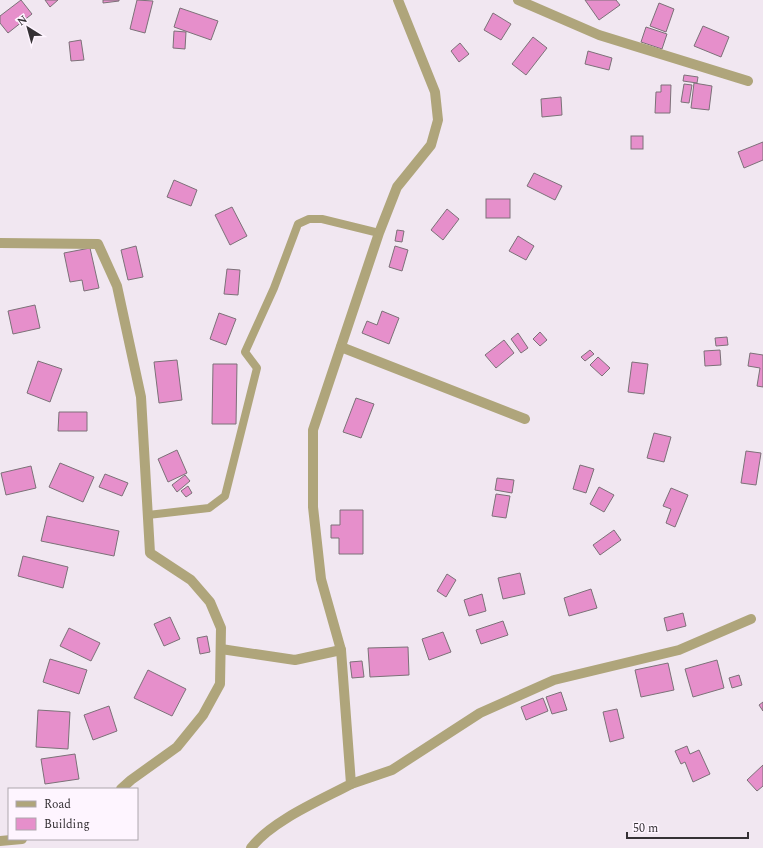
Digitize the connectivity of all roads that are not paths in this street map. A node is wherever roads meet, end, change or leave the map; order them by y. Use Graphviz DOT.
graph roads {
  1 [pos="398,0"];
  2 [pos="518,0"];
  3 [pos="748,81"];
  4 [pos="379,233"];
  5 [pos="0,243"];
  6 [pos="341,347"];
  7 [pos="524,418"];
  8 [pos="148,514"];
  9 [pos="751,619"];
  10 [pos="221,649"];
  11 [pos="341,650"];
  12 [pos="351,784"];
  13 [pos="122,788"];
  14 [pos="251,848"];
  1 -- 4 [label="street"];
  2 -- 3 [label="street"];
  4 -- 6 [label="street"];
  4 -- 8 [label="lane"];
  5 -- 8 [label="street"];
  6 -- 7 [label="street"];
  6 -- 11 [label="street"];
  8 -- 10 [label="street"];
  9 -- 12 [label="street"];
  10 -- 11 [label="street"];
  10 -- 13 [label="street"];
  11 -- 12 [label="street"];
  12 -- 14 [label="street"];
}
